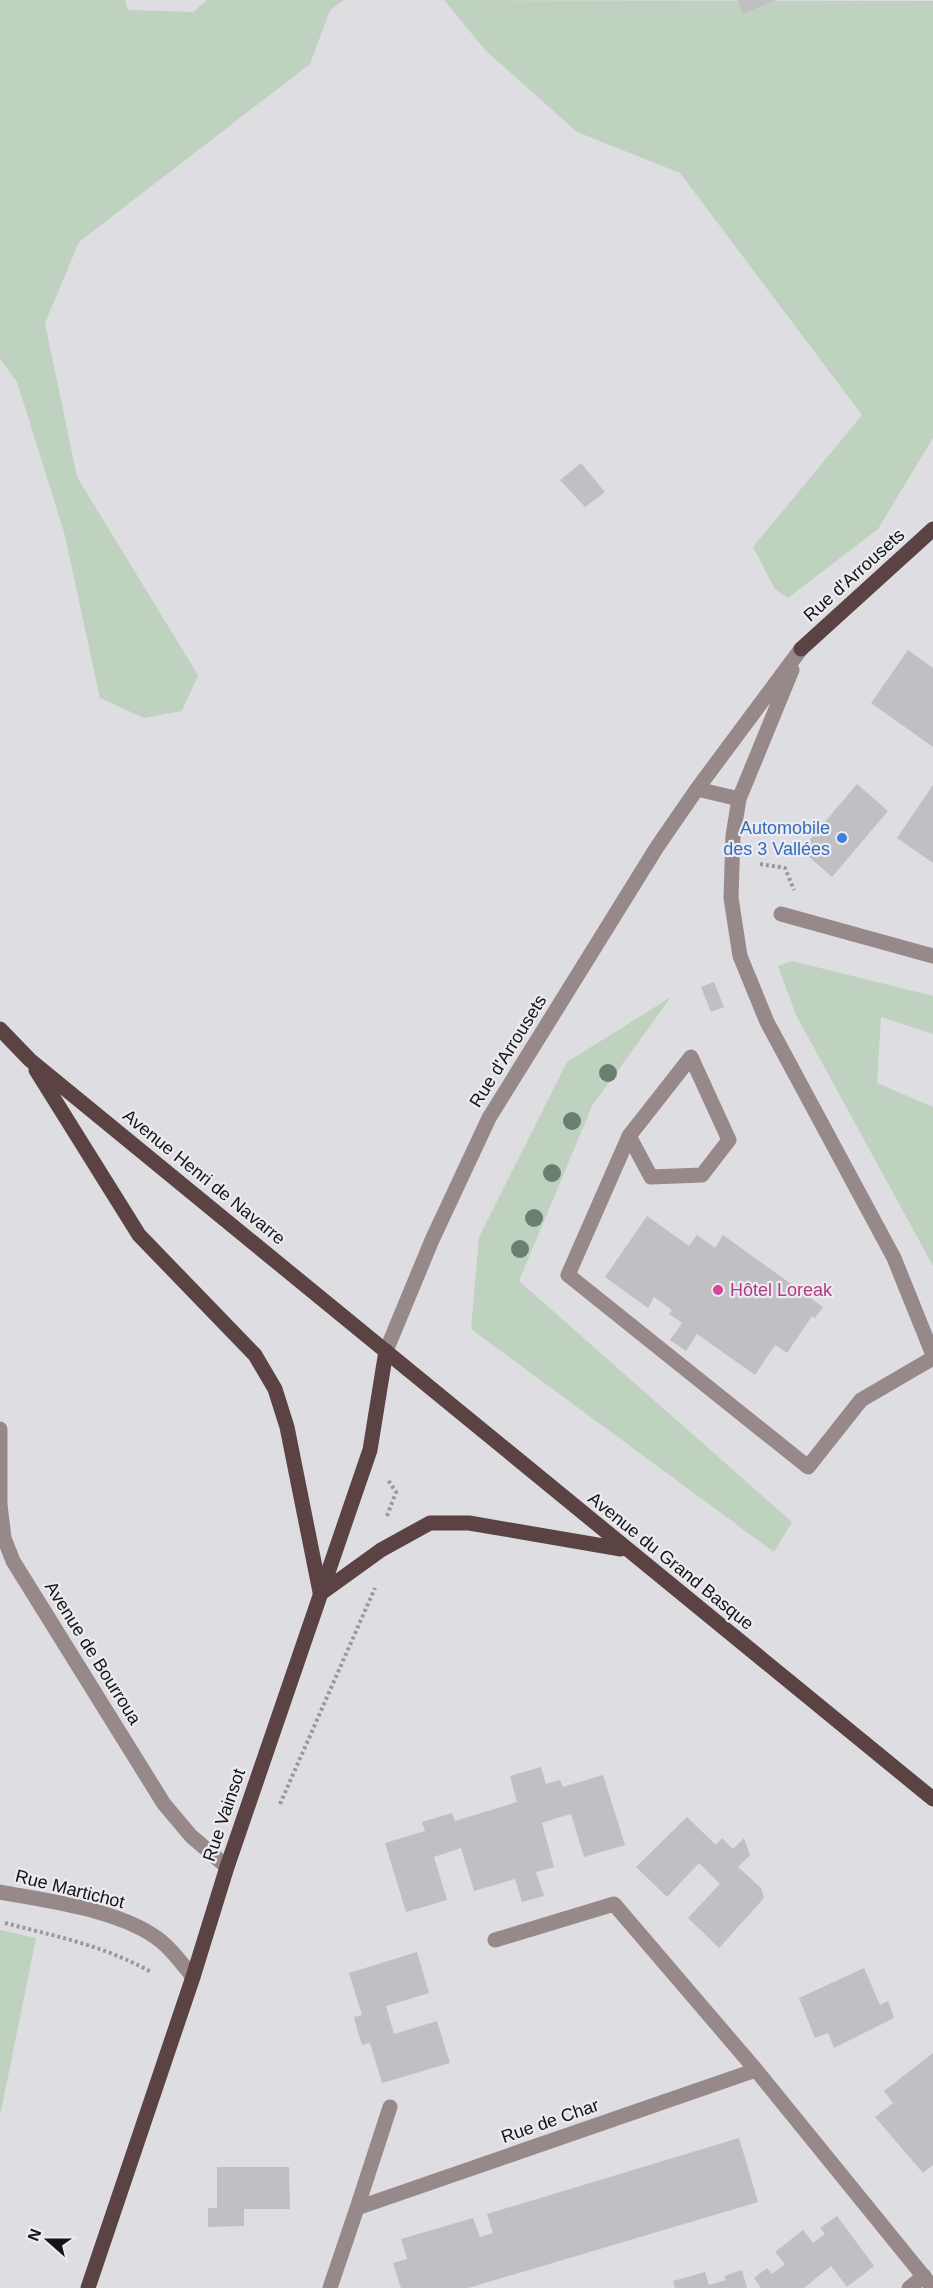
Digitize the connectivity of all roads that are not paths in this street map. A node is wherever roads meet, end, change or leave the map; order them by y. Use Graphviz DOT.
graph roads {
  1 [pos="933,529"];
  2 [pos="801,649"];
  3 [pos="697,789"];
  4 [pos="739,799"];
  5 [pos="782,914"];
  6 [pos="933,956"];
  7 [pos="0,1029"];
  8 [pos="30,1060"];
  9 [pos="629,1136"];
  10 [pos="386,1351"];
  11 [pos="933,1356"];
  12 [pos="0,1429"];
  13 [pos="624,1550"];
  14 [pos="320,1594"];
  15 [pos="933,1799"];
  16 [pos="227,1867"];
  17 [pos="0,1892"];
  18 [pos="495,1940"];
  19 [pos="193,1977"];
  20 [pos="756,2070"];
  21 [pos="390,2107"];
  22 [pos="357,2208"];
  23 [pos="928,2282"];
  24 [pos="88,2288"];
  25 [pos="330,2288"];
  26 [pos="909,2288"];
  1 -- 2 [label="main road, Rue d'Arrousets"];
  2 -- 3 [label="street, Rue d'Arrousets"];
  2 -- 4 [label="street, Rue d'Arrousets"];
  3 -- 4 [label="street"];
  3 -- 10 [label="street, Rue d'Arrousets"];
  4 -- 11 [label="street, Rue d'Arrousets"];
  5 -- 6 [label="street"];
  7 -- 8 [label="main road, Avenue Henri de Navarre"];
  8 -- 10 [label="main road, Avenue Henri de Navarre"];
  8 -- 14 [label="main road"];
  9 -- 9 [label="street"];
  9 -- 11 [label="street"];
  10 -- 13 [label="main road, Avenue du Grand Basque"];
  10 -- 14 [label="main road, Rue Vainsot"];
  12 -- 16 [label="street, Avenue de Bourroua"];
  13 -- 14 [label="main road"];
  13 -- 15 [label="main road, Avenue du Grand Basque"];
  14 -- 16 [label="main road, Rue Vainsot"];
  16 -- 19 [label="main road, Rue Vainsot"];
  17 -- 19 [label="street, Rue Martichot"];
  18 -- 20 [label="street"];
  19 -- 24 [label="main road, Rue Vainsot"];
  20 -- 22 [label="street, Rue de Char"];
  20 -- 23 [label="street"];
  21 -- 22 [label="street"];
  22 -- 25 [label="street"];
  23 -- 26 [label="street"];
}
